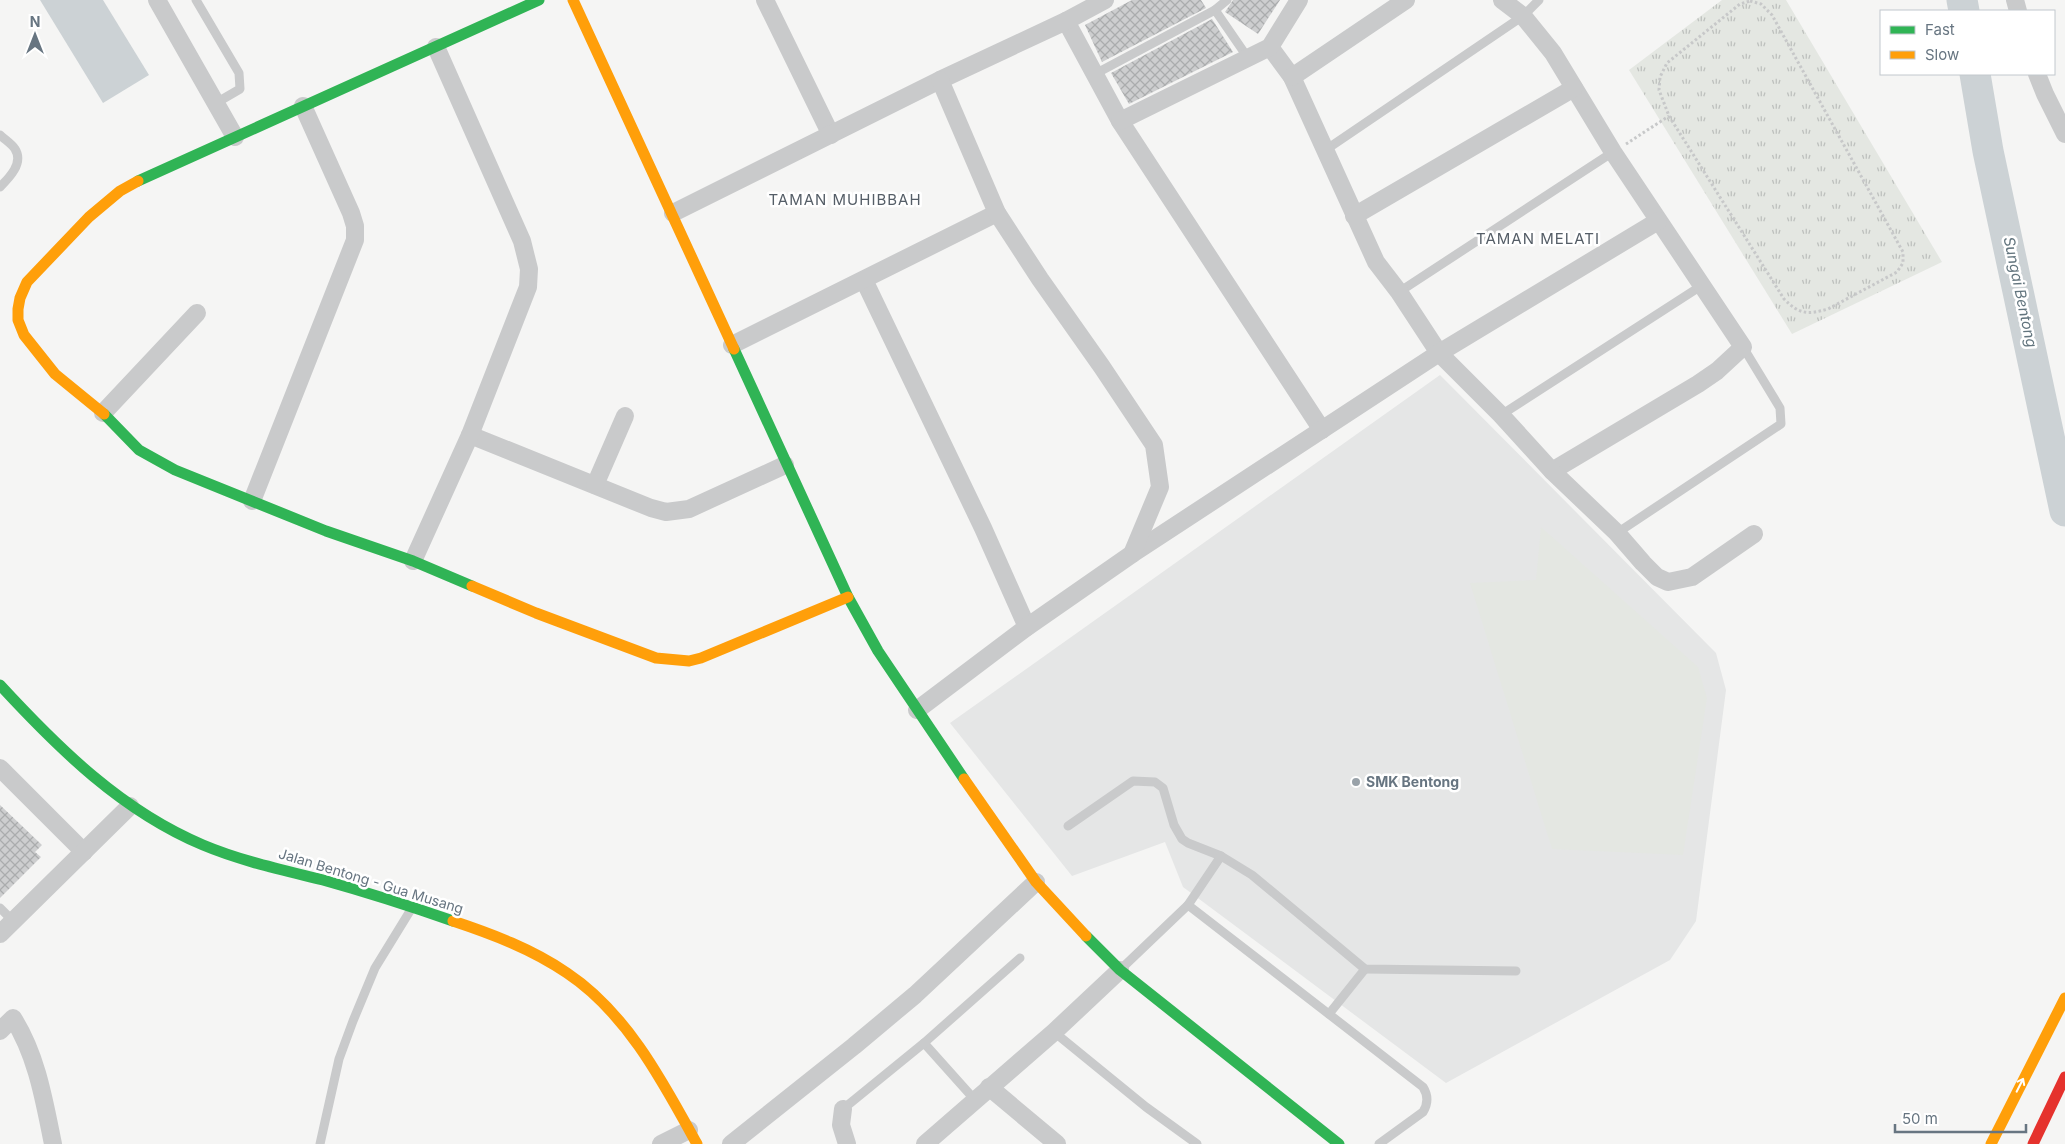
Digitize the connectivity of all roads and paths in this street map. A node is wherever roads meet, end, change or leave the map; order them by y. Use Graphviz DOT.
graph roads {
  1 [pos="157,0"];
  2 [pos="196,0"];
  3 [pos="540,0"];
  4 [pos="574,0"];
  5 [pos="765,0"];
  6 [pos="1105,0"];
  7 [pos="1226,0"];
  8 [pos="1300,0"];
  9 [pos="1406,0"];
  10 [pos="1502,0"];
  11 [pos="1539,0"];
  12 [pos="1215,10"];
  13 [pos="1523,16"];
  14 [pos="1066,21"];
  15 [pos="436,47"];
  16 [pos="1270,47"];
  17 [pos="1248,58"];
  18 [pos="1095,74"];
  19 [pos="2037,75"];
  20 [pos="1292,77"];
  21 [pos="940,80"];
  22 [pos="1574,88"];
  23 [pos="216,103"];
  24 [pos="303,106"];
  25 [pos="1669,116"];
  26 [pos="1120,121"];
  27 [pos="2065,134"];
  28 [pos="0,135"];
  29 [pos="830,135"];
  30 [pos="236,137"];
  31 [pos="1324,151"];
  32 [pos="1613,152"];
  33 [pos="0,187"];
  34 [pos="673,213"];
  35 [pos="997,213"];
  36 [pos="1354,216"];
  37 [pos="1658,221"];
  38 [pos="864,280"];
  39 [pos="1701,286"];
  40 [pos="1398,292"];
  41 [pos="197,313"];
  42 [pos="732,345"];
  43 [pos="1743,346"];
  44 [pos="1439,354"];
  45 [pos="102,413"];
  46 [pos="1501,415"];
  47 [pos="625,416"];
  48 [pos="1322,430"];
  49 [pos="470,434"];
  50 [pos="786,465"];
  51 [pos="1552,471"];
  52 [pos="595,485"];
  53 [pos="252,501"];
  54 [pos="1617,533"];
  55 [pos="1754,534"];
  56 [pos="1132,554"];
  57 [pos="413,561"];
  58 [pos="848,597"];
  59 [pos="1027,627"];
  60 [pos="0,685"];
  61 [pos="917,710"];
  62 [pos="0,768"];
  63 [pos="130,806"];
  64 [pos="1068,826"];
  65 [pos="84,852"];
  66 [pos="1221,856"];
  67 [pos="1036,882"];
  68 [pos="1188,905"];
  69 [pos="412,907"];
  70 [pos="0,908"];
  71 [pos="13,921"];
  72 [pos="0,934"];
  73 [pos="1020,958"];
  74 [pos="1365,969"];
  75 [pos="1120,970"];
  76 [pos="1516,971"];
  77 [pos="2065,998"];
  78 [pos="6,1012"];
  79 [pos="1329,1014"];
  80 [pos="0,1031"];
  81 [pos="1054,1032"];
  82 [pos="924,1044"];
  83 [pos="2065,1077"];
  84 [pos="989,1088"];
  85 [pos="975,1100"];
  86 [pos="843,1109"];
  87 [pos="693,1137"];
  88 [pos="53,1144"];
  89 [pos="320,1144"];
  90 [pos="661,1144"];
  91 [pos="731,1144"];
  92 [pos="847,1144"];
  93 [pos="925,1144"];
  94 [pos="1057,1144"];
  95 [pos="1197,1144"];
  96 [pos="1339,1144"];
  97 [pos="1379,1144"];
  98 [pos="1991,1144"];
  99 [pos="2033,1144"];
  1 -- 23 [label="street"];
  2 -- 23 [label="lane"];
  3 -- 15 [label="main road"];
  4 -- 34 [label="main road"];
  5 -- 29 [label="street"];
  6 -- 14 [label="street"];
  7 -- 12 [label="lane"];
  8 -- 16 [label="street"];
  9 -- 20 [label="street"];
  10 -- 13 [label="street"];
  11 -- 13 [label="lane"];
  12 -- 17 [label="lane"];
  12 -- 18 [label="lane"];
  13 -- 22 [label="street"];
  13 -- 31 [label="lane"];
  14 -- 18 [label="street"];
  14 -- 21 [label="street"];
  15 -- 24 [label="main road"];
  15 -- 49 [label="street"];
  16 -- 17 [label="street"];
  16 -- 20 [label="street"];
  17 -- 26 [label="street"];
  18 -- 26 [label="street"];
  19 -- 27 [label="street"];
  20 -- 31 [label="street"];
  21 -- 29 [label="street"];
  21 -- 35 [label="street"];
  22 -- 32 [label="street"];
  22 -- 36 [label="street"];
  23 -- 30 [label="street"];
  24 -- 30 [label="main road"];
  24 -- 53 [label="street"];
  25 -- 25 [label="path"];
  25 -- 32 [label="path"];
  26 -- 48 [label="street"];
  28 -- 33 [label="lane"];
  29 -- 34 [label="street"];
  30 -- 45 [label="main road"];
  31 -- 36 [label="street"];
  32 -- 37 [label="street"];
  32 -- 40 [label="lane"];
  34 -- 42 [label="main road"];
  35 -- 38 [label="street"];
  35 -- 56 [label="street"];
  36 -- 40 [label="street"];
  37 -- 39 [label="street"];
  37 -- 44 [label="street"];
  38 -- 42 [label="street"];
  38 -- 59 [label="street"];
  39 -- 43 [label="street"];
  39 -- 46 [label="lane"];
  40 -- 44 [label="street"];
  41 -- 45 [label="street"];
  42 -- 50 [label="main road"];
  43 -- 51 [label="street"];
  43 -- 54 [label="lane"];
  44 -- 46 [label="street"];
  44 -- 48 [label="street"];
  45 -- 53 [label="main road"];
  46 -- 51 [label="street"];
  47 -- 52 [label="street"];
  48 -- 56 [label="street"];
  49 -- 52 [label="street"];
  49 -- 57 [label="street"];
  50 -- 52 [label="street"];
  50 -- 58 [label="main road"];
  51 -- 54 [label="street"];
  53 -- 57 [label="main road"];
  54 -- 55 [label="street"];
  56 -- 59 [label="street"];
  57 -- 58 [label="main road"];
  58 -- 61 [label="main road"];
  59 -- 61 [label="street"];
  60 -- 63 [label="main road, Jalan Bentong - Gua Musang"];
  61 -- 67 [label="main road"];
  62 -- 65 [label="street"];
  63 -- 65 [label="street"];
  63 -- 69 [label="main road, Jalan Bentong - Gua Musang"];
  64 -- 66 [label="lane"];
  65 -- 71 [label="street"];
  66 -- 68 [label="lane"];
  66 -- 74 [label="lane"];
  67 -- 75 [label="main road"];
  67 -- 91 [label="street"];
  68 -- 75 [label="lane"];
  68 -- 79 [label="lane"];
  69 -- 87 [label="main road, Jalan Bentong - Gua Musang"];
  69 -- 89 [label="lane"];
  70 -- 71 [label="lane"];
  71 -- 72 [label="street"];
  73 -- 82 [label="lane"];
  74 -- 76 [label="lane"];
  74 -- 79 [label="lane"];
  75 -- 81 [label="street"];
  75 -- 96 [label="main road"];
  98 -- 77 [label="main road, one-way"];
  78 -- 80 [label="street"];
  78 -- 88 [label="street"];
  79 -- 97 [label="lane"];
  81 -- 84 [label="street"];
  81 -- 95 [label="lane"];
  82 -- 85 [label="lane"];
  82 -- 86 [label="lane"];
  83 -- 99 [label="main road"];
  84 -- 85 [label="street"];
  84 -- 94 [label="street"];
  85 -- 93 [label="street"];
  86 -- 92 [label="street"];
  87 -- 90 [label="street"];
}
